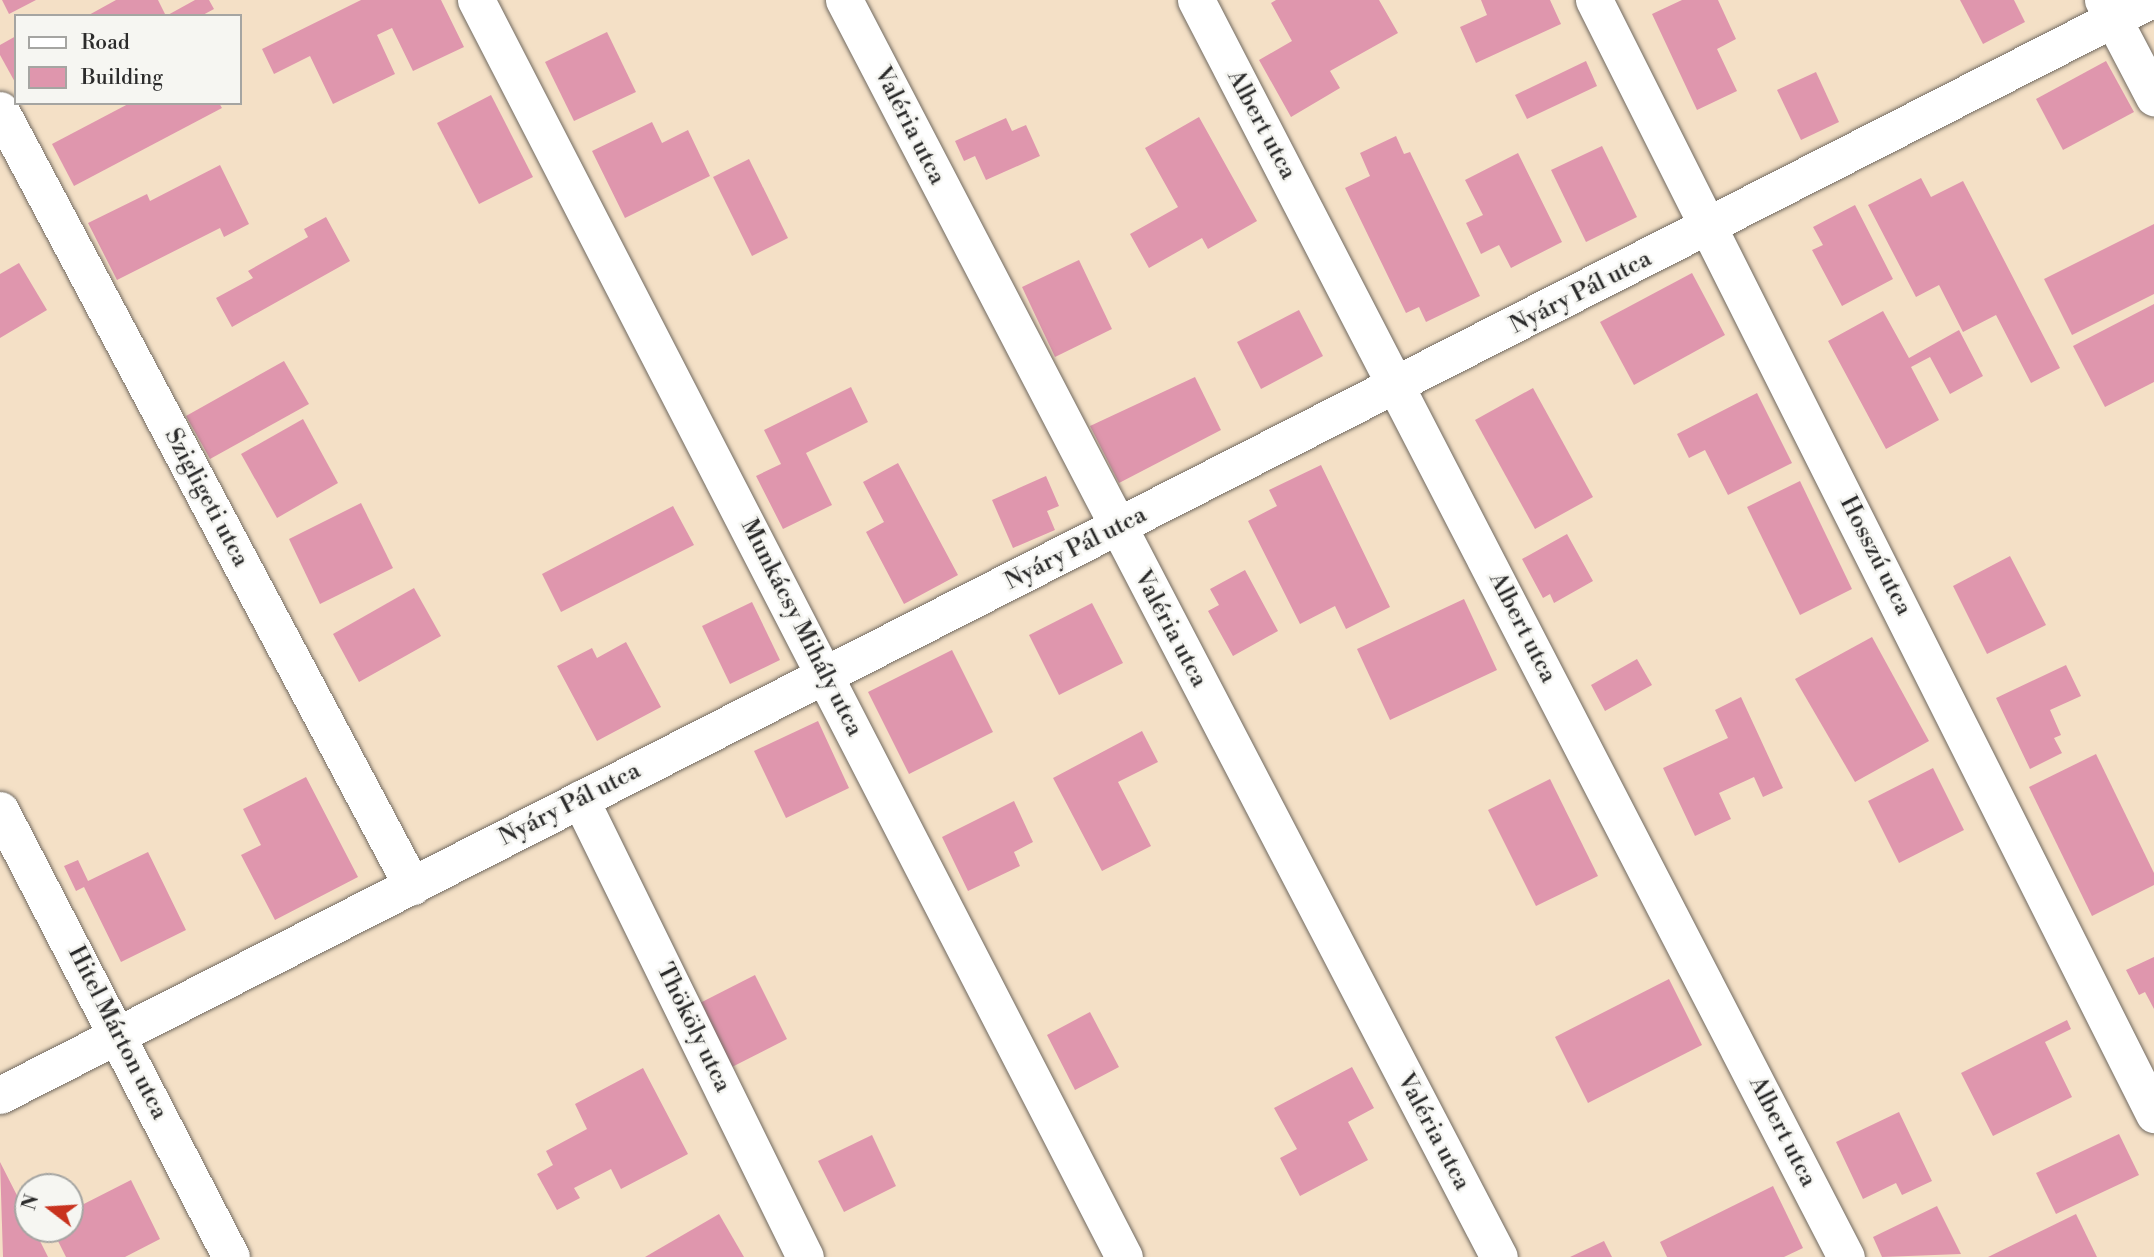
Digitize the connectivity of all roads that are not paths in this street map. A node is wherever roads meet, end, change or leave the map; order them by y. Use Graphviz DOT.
graph roads {
  1 [pos="476,0"];
  2 [pos="844,0"];
  3 [pos="1196,0"];
  4 [pos="1594,0"];
  5 [pos="2150,0"];
  6 [pos="2108,9"];
  7 [pos="2154,97"];
  8 [pos="0,110"];
  9 [pos="1710,227"];
  10 [pos="1397,386"];
  11 [pos="1117,528"];
  12 [pos="826,677"];
  13 [pos="580,799"];
  14 [pos="0,810"];
  15 [pos="412,886"];
  16 [pos="118,1033"];
  17 [pos="0,1095"];
  18 [pos="2154,1114"];
  19 [pos="232,1257"];
  20 [pos="805,1257"];
  21 [pos="1124,1257"];
  22 [pos="1499,1257"];
  23 [pos="1846,1257"];
  1 -- 12 [label="street, Munkácsy Mihály utca"];
  2 -- 11 [label="street, Valéria utca"];
  3 -- 10 [label="street, Albert utca"];
  4 -- 9 [label="street, Hosszú utca"];
  5 -- 6 [label="street, Nyáry Pál utca"];
  6 -- 7 [label="street"];
  6 -- 9 [label="street, Nyáry Pál utca"];
  8 -- 15 [label="street, Szigligeti utca"];
  9 -- 10 [label="street, Nyáry Pál utca"];
  9 -- 18 [label="street, Hosszú utca"];
  10 -- 11 [label="street, Nyáry Pál utca"];
  10 -- 23 [label="street, Albert utca"];
  11 -- 12 [label="street, Nyáry Pál utca"];
  11 -- 22 [label="street, Valéria utca"];
  12 -- 13 [label="street, Nyáry Pál utca"];
  12 -- 21 [label="street, Munkácsy Mihály utca"];
  13 -- 15 [label="street, Nyáry Pál utca"];
  13 -- 20 [label="street, Thököly utca"];
  14 -- 16 [label="street, Hitel Márton utca"];
  15 -- 16 [label="street, Nyáry Pál utca"];
  16 -- 17 [label="street, Nyáry Pál utca"];
  16 -- 19 [label="street, Hitel Márton utca"];
}
